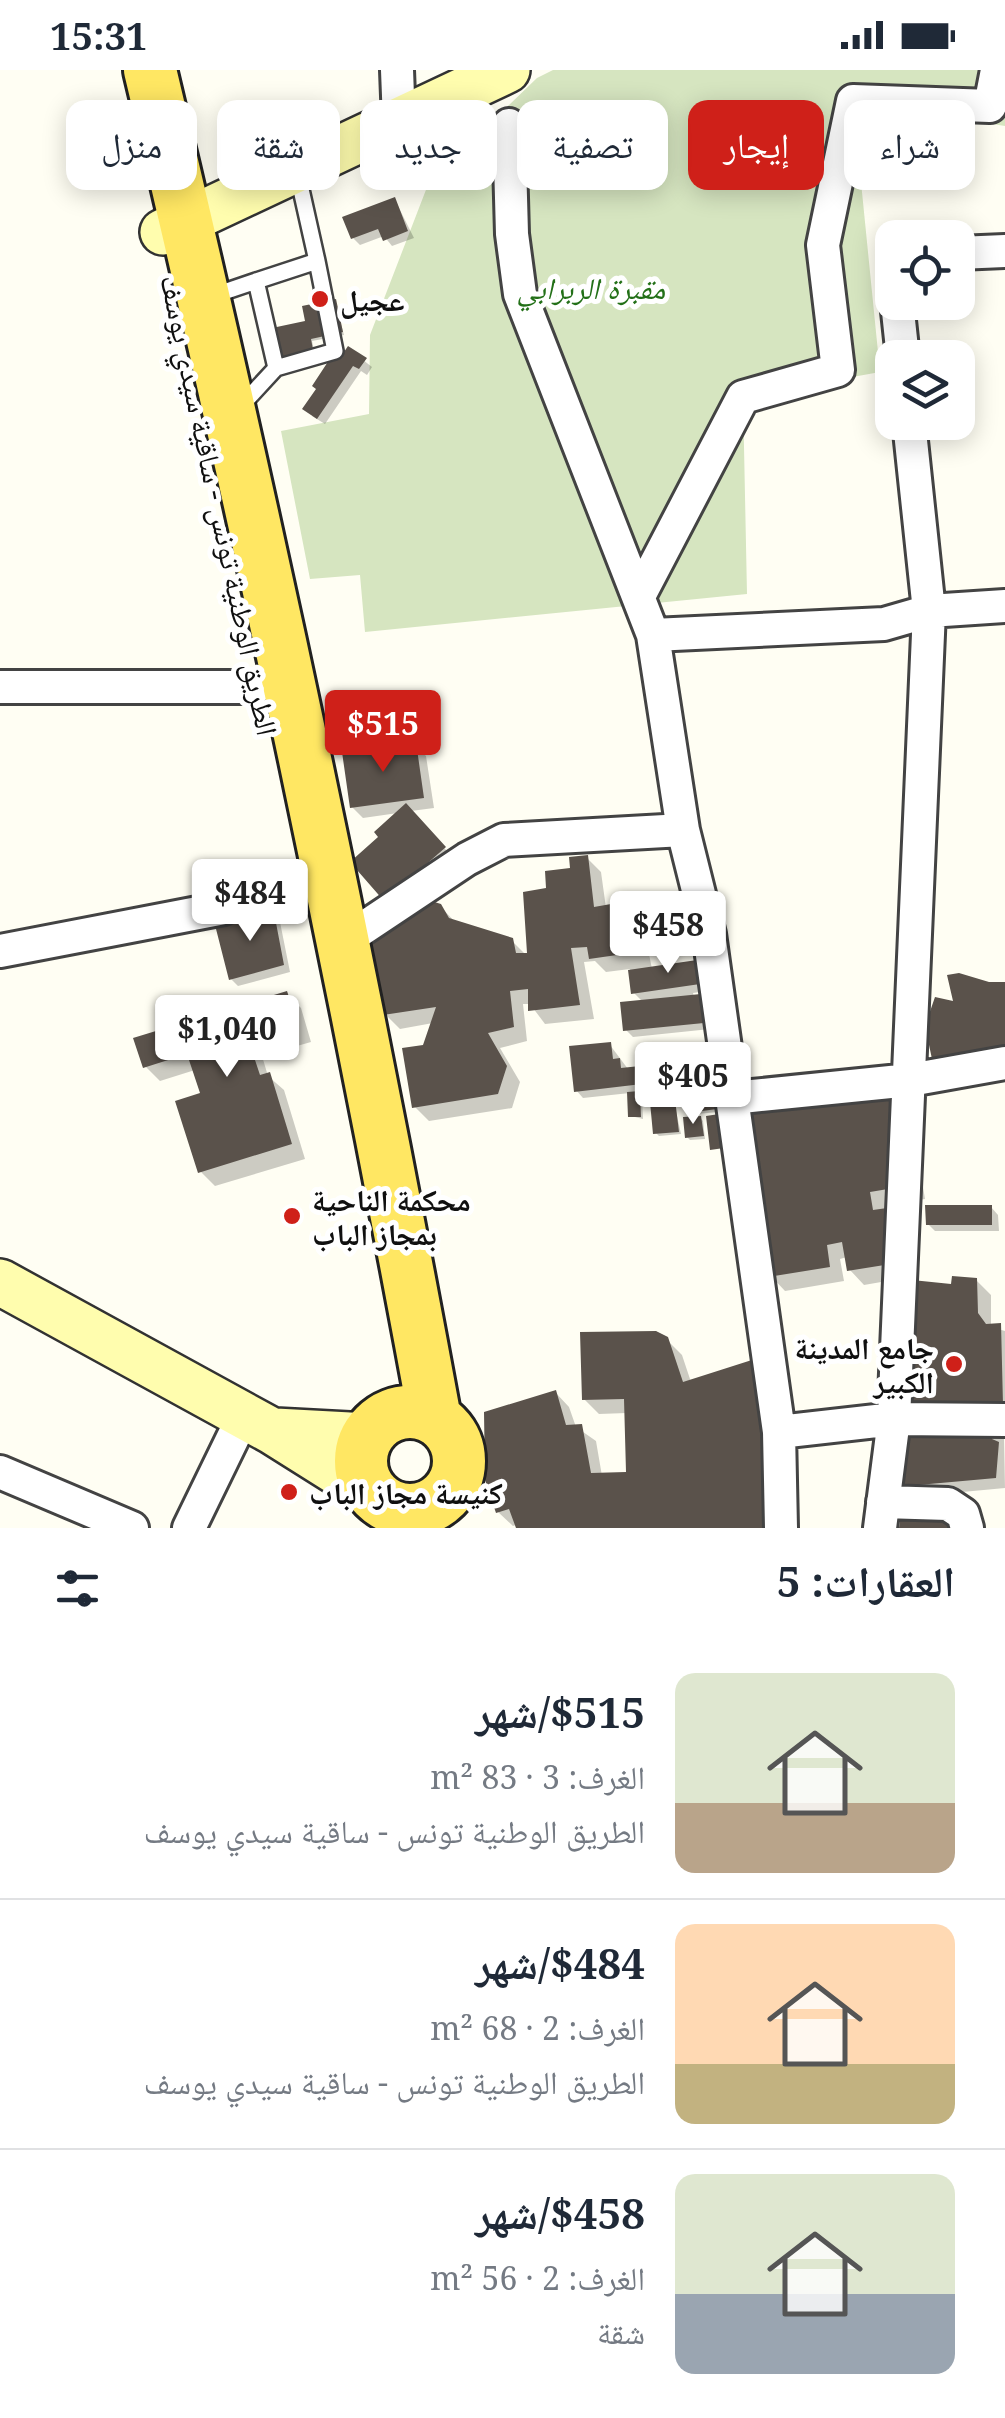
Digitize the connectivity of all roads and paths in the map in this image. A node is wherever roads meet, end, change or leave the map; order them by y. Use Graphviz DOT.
graph roads {
  1 [pos="128,70"];
  2 [pos="150,70"];
  3 [pos="397,70"];
  4 [pos="997,70"];
  5 [pos="503,71"];
  6 [pos="399,100"];
  7 [pos="444,100"];
  8 [pos="509,125"];
  9 [pos="254,190"];
  10 [pos="301,190"];
  11 [pos="175,227"];
  12 [pos="975,252"];
  13 [pos="1005,252"];
  14 [pos="317,261"];
  15 [pos="256,280"];
  16 [pos="204,298"];
  17 [pos="276,368"];
  18 [pos="230,417"];
  19 [pos="912,440"];
  20 [pos="639,596"];
  21 [pos="1005,606"];
  22 [pos="929,611"];
  23 [pos="653,635"];
  24 [pos="0,687"];
  25 [pos="256,687"];
  26 [pos="683,830"];
  27 [pos="224,908"];
  28 [pos="341,943"];
  29 [pos="0,951"];
  30 [pos="1005,1063"];
  31 [pos="910,1080"];
  32 [pos="732,1098"];
  33 [pos="3,1292"];
  34 [pos="894,1419"];
  35 [pos="1005,1420"];
  36 [pos="400,1422"];
  37 [pos="258,1423"];
  38 [pos="779,1432"];
  39 [pos="0,1472"];
  40 [pos="419,1511"];
  41 [pos="881,1515"];
  42 [pos="132,1528"];
  43 [pos="189,1528"];
  44 [pos="780,1528"];
  45 [pos="967,1528"];
  1 -- 11 [label="main road, الطريق الوطنية تونس - ساقية سيدي يوسف"];
  2 -- 11 [label="main road, الطريق الوطنية تونس - ساقية سيدي يوسف"];
  3 -- 6 [label="street"];
  4 -- 20 [label="street"];
  5 -- 7 [label="main road"];
  8 -- 20 [label="street"];
  9 -- 11 [label="main road"];
  10 -- 14 [label="lane"];
  11 -- 16 [label="main road, الطريق الوطنية تونس - ساقية سيدي يوسف"];
  11 -- 25 [label="main road, الطريق الوطنية تونس - ساقية سيدي يوسف"];
  12 -- 13 [label="street"];
  14 -- 15 [label="lane"];
  14 -- 17 [label="lane"];
  15 -- 16 [label="lane"];
  15 -- 17 [label="lane"];
  16 -- 18 [label="main road, الطريق الوطنية تونس - ساقية سيدي يوسف"];
  17 -- 18 [label="lane"];
  18 -- 28 [label="main road, الطريق الوطنية تونس - ساقية سيدي يوسف"];
  19 -- 22 [label="street"];
  20 -- 23 [label="street"];
  21 -- 22 [label="street"];
  22 -- 23 [label="street"];
  22 -- 31 [label="street"];
  23 -- 26 [label="street"];
  24 -- 25 [label="street"];
  25 -- 36 [label="main road, الطريق الوطنية تونس - ساقية سيدي يوسف"];
  26 -- 28 [label="street"];
  26 -- 32 [label="street"];
  27 -- 29 [label="street"];
  28 -- 36 [label="main road, الطريق الوطنية تونس - ساقية سيدي يوسف"];
  30 -- 31 [label="street"];
  31 -- 32 [label="street"];
  31 -- 34 [label="street"];
  32 -- 38 [label="street"];
  33 -- 37 [label="main road"];
  34 -- 35 [label="street"];
  34 -- 38 [label="street"];
  34 -- 41 [label="street"];
  36 -- 37 [label="main road"];
  36 -- 40 [label="main road"];
  36 -- 40 [label="main road"];
  37 -- 40 [label="main road"];
  37 -- 43 [label="street"];
  38 -- 44 [label="street"];
  39 -- 42 [label="street"];
  41 -- 45 [label="street"];
}
